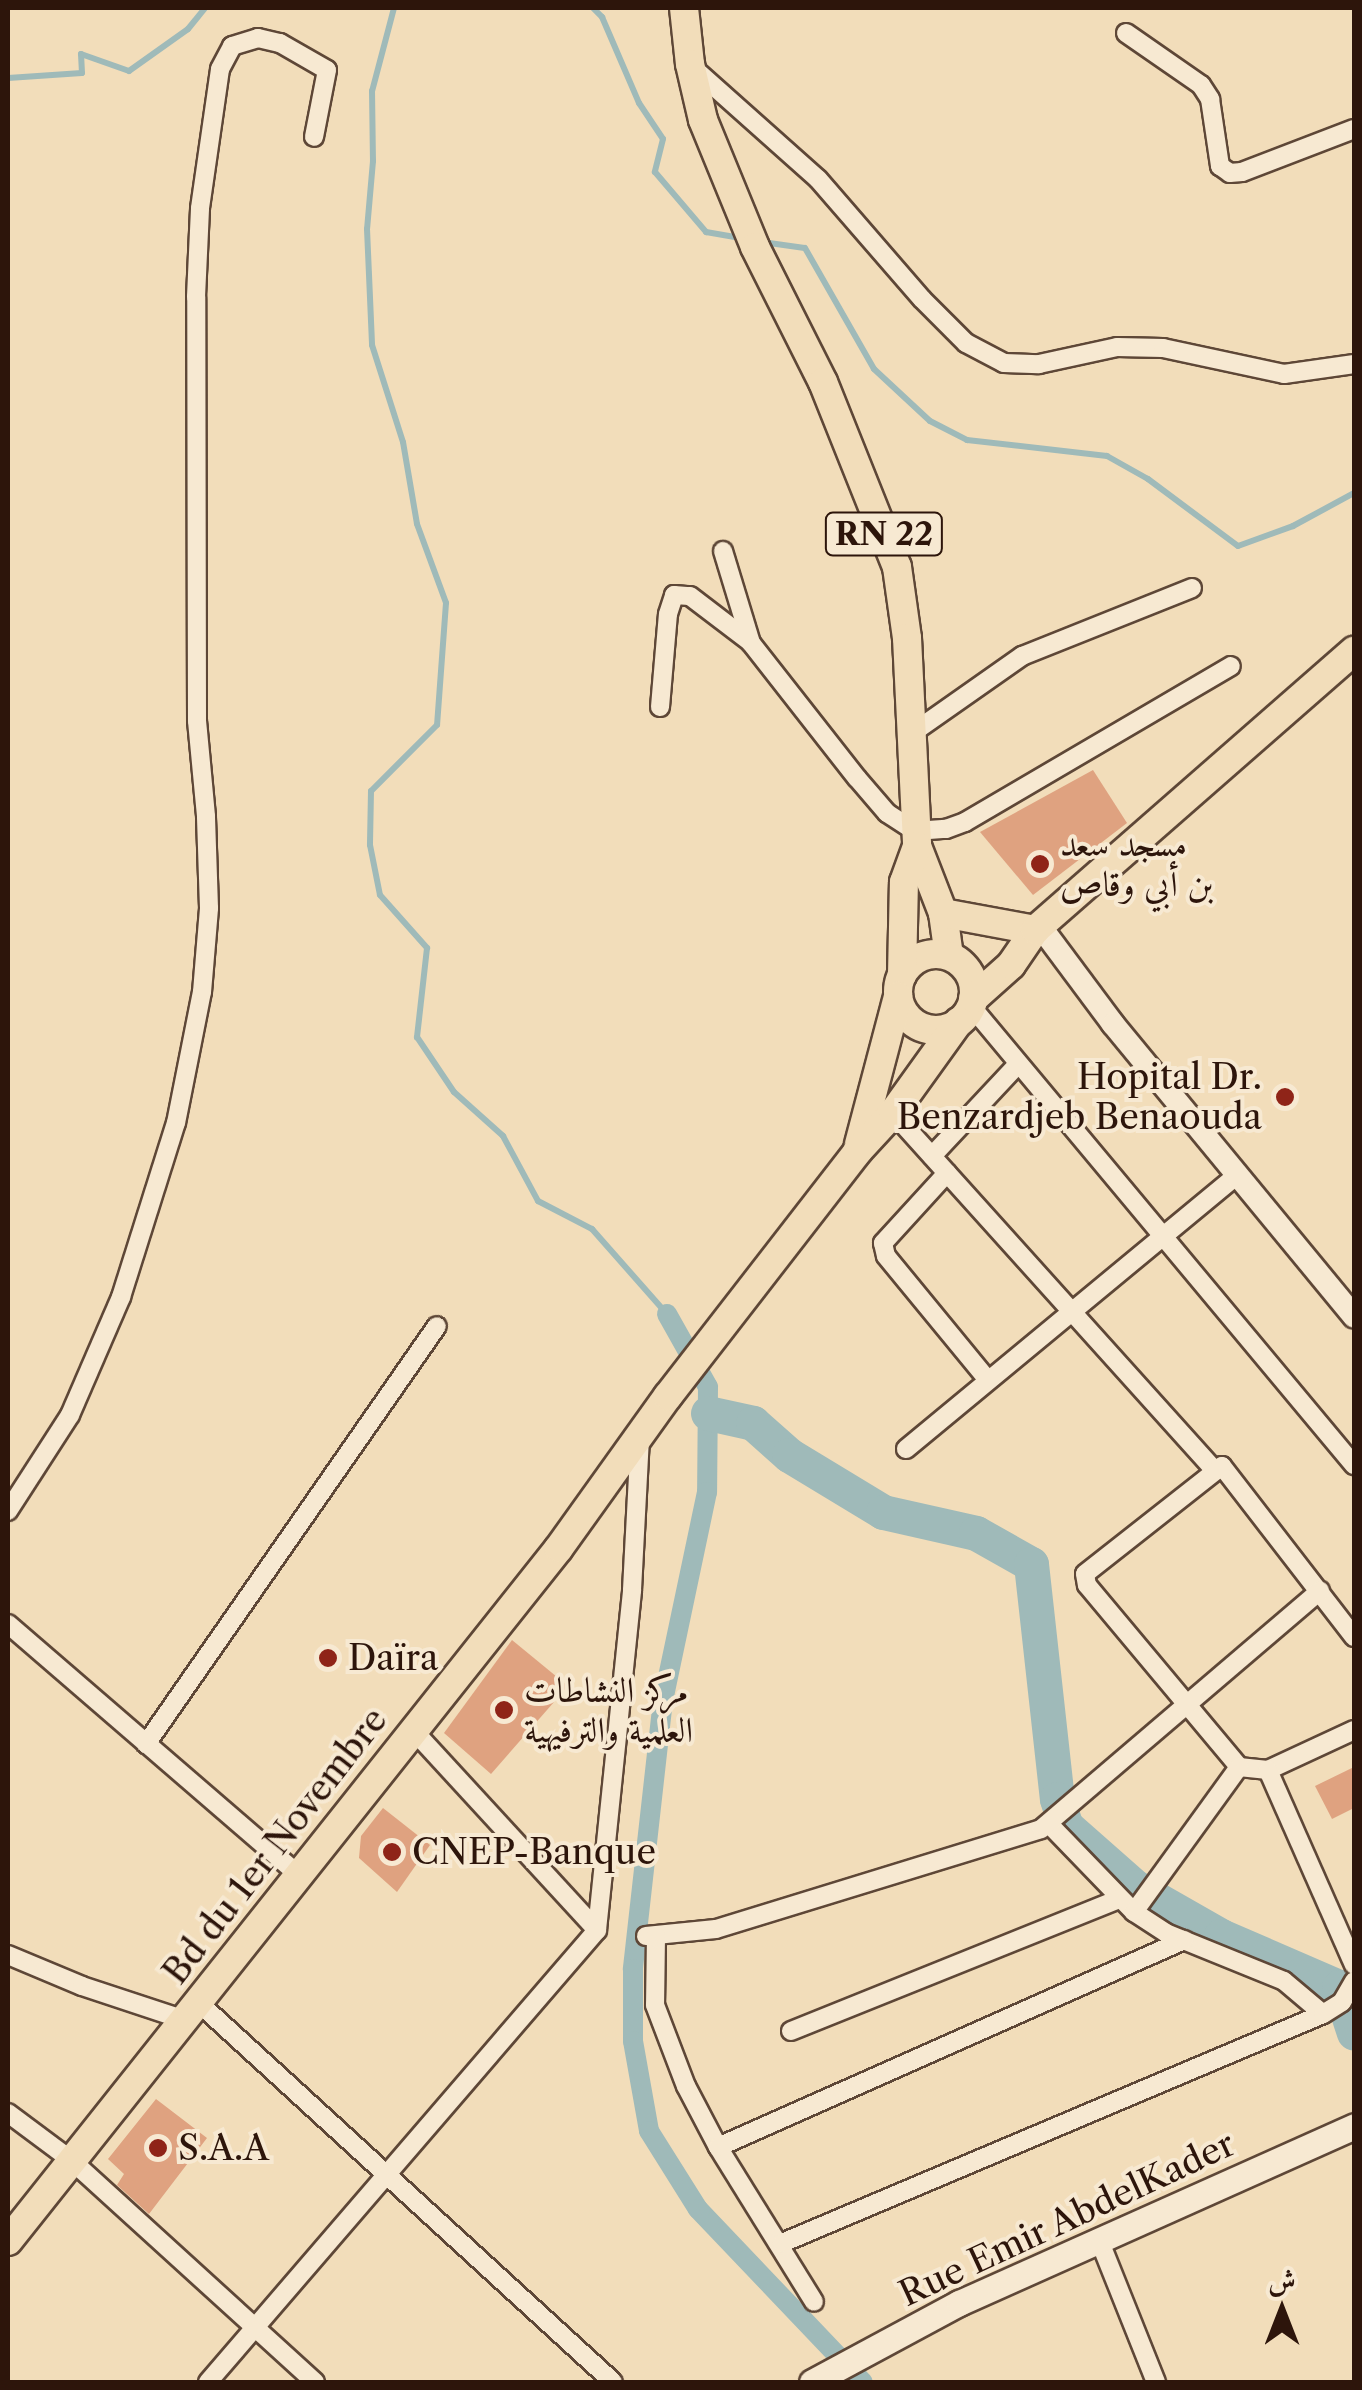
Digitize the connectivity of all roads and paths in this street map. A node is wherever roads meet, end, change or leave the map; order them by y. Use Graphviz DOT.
graph roads {
  1 [pos="684,8"];
  2 [pos="1126,32"];
  3 [pos="690,64"];
  4 [pos="1354,128"];
  5 [pos="314,137"];
  6 [pos="1354,364"];
  7 [pos="723,551"];
  8 [pos="1192,588"];
  9 [pos="751,643"];
  10 [pos="1354,651"];
  11 [pos="1231,666"];
  12 [pos="660,707"];
  13 [pos="911,734"];
  14 [pos="916,839"];
  15 [pos="943,914"];
  16 [pos="1038,928"];
  17 [pos="950,956"];
  18 [pos="900,985"];
  19 [pos="968,1009"];
  20 [pos="1018,1064"];
  21 [pos="893,1113"];
  22 [pos="857,1152"];
  23 [pos="932,1156"];
  24 [pos="947,1173"];
  25 [pos="1238,1174"];
  26 [pos="1161,1237"];
  27 [pos="1074,1312"];
  28 [pos="1354,1316"];
  29 [pos="438,1326"];
  30 [pos="988,1380"];
  31 [pos="640,1436"];
  32 [pos="906,1449"];
  33 [pos="1354,1464"];
  34 [pos="1214,1470"];
  35 [pos="8,1511"];
  36 [pos="1320,1591"];
  37 [pos="8,1624"];
  38 [pos="1354,1638"];
  39 [pos="1184,1704"];
  40 [pos="413,1730"];
  41 [pos="1354,1730"];
  42 [pos="146,1744"];
  43 [pos="1239,1768"];
  44 [pos="1268,1770"];
  45 [pos="1057,1817"];
  46 [pos="298,1874"];
  47 [pos="1119,1900"];
  48 [pos="1143,1900"];
  49 [pos="597,1930"];
  50 [pos="1184,1940"];
  51 [pos="8,1955"];
  52 [pos="1353,1959"];
  53 [pos="1354,1982"];
  54 [pos="192,2011"];
  55 [pos="1328,2012"];
  56 [pos="791,2031"];
  57 [pos="8,2113"];
  58 [pos="1354,2126"];
  59 [pos="718,2147"];
  60 [pos="71,2160"];
  61 [pos="390,2176"];
  62 [pos="8,2242"];
  63 [pos="1100,2242"];
  64 [pos="782,2244"];
  65 [pos="814,2302"];
  66 [pos="256,2329"];
  67 [pos="822,2376"];
  68 [pos="208,2382"];
  69 [pos="315,2382"];
  70 [pos="613,2382"];
  71 [pos="1156,2382"];
  1 -- 3 [label="main road, RN 22"];
  2 -- 4 [label="street"];
  3 -- 6 [label="street"];
  3 -- 13 [label="main road, RN 22"];
  5 -- 35 [label="street"];
  7 -- 9 [label="street"];
  8 -- 13 [label="street"];
  9 -- 12 [label="street"];
  9 -- 14 [label="street"];
  10 -- 16 [label="main road"];
  11 -- 14 [label="street"];
  13 -- 14 [label="main road, RN 22"];
  14 -- 15 [label="main road, RN 22"];
  14 -- 18 [label="main road, RN 22"];
  15 -- 16 [label="main road"];
  15 -- 17 [label="main road, RN 22"];
  16 -- 17 [label="main road"];
  16 -- 19 [label="main road"];
  16 -- 25 [label="street"];
  17 -- 18 [label="main road"];
  17 -- 19 [label="main road"];
  18 -- 19 [label="main road"];
  18 -- 22 [label="main road, RN 22"];
  19 -- 20 [label="street"];
  19 -- 21 [label="main road, RN 22"];
  20 -- 23 [label="street"];
  20 -- 26 [label="street"];
  21 -- 22 [label="main road, RN 22"];
  21 -- 23 [label="street"];
  22 -- 31 [label="main road, Bd du 1er Novembre / RN 22"];
  23 -- 24 [label="street"];
  24 -- 27 [label="street"];
  24 -- 30 [label="street"];
  25 -- 26 [label="street"];
  25 -- 28 [label="street"];
  26 -- 27 [label="street"];
  26 -- 33 [label="street"];
  27 -- 30 [label="street"];
  27 -- 34 [label="street"];
  29 -- 42 [label="street"];
  30 -- 32 [label="street"];
  31 -- 40 [label="main road, Bd du 1er Novembre / RN 22"];
  31 -- 49 [label="street"];
  34 -- 36 [label="street"];
  34 -- 39 [label="street"];
  36 -- 38 [label="street"];
  36 -- 39 [label="street"];
  37 -- 42 [label="street"];
  39 -- 43 [label="street"];
  39 -- 45 [label="street"];
  40 -- 46 [label="main road, Bd du 1er Novembre / RN 22"];
  40 -- 49 [label="street"];
  41 -- 44 [label="street"];
  42 -- 46 [label="street"];
  43 -- 44 [label="street"];
  43 -- 48 [label="street"];
  44 -- 52 [label="street"];
  45 -- 47 [label="street"];
  45 -- 59 [label="street"];
  46 -- 54 [label="main road, Bd du 1er Novembre / RN 22"];
  47 -- 48 [label="street"];
  47 -- 56 [label="street"];
  48 -- 50 [label="street"];
  49 -- 61 [label="street"];
  50 -- 55 [label="street"];
  50 -- 59 [label="street"];
  51 -- 54 [label="street"];
  53 -- 55 [label="street"];
  54 -- 60 [label="main road, Bd du 1er Novembre / RN 22"];
  54 -- 61 [label="street"];
  55 -- 64 [label="street"];
  57 -- 60 [label="street"];
  58 -- 63 [label="main road, Rue Emir AbdelKader"];
  59 -- 64 [label="street"];
  60 -- 62 [label="main road, Bd du 1er Novembre / RN 22"];
  60 -- 66 [label="street"];
  61 -- 66 [label="street"];
  61 -- 70 [label="street"];
  63 -- 67 [label="main road, Rue Emir AbdelKader"];
  63 -- 71 [label="street"];
  64 -- 65 [label="street"];
  66 -- 68 [label="street"];
  66 -- 69 [label="street"];
}
